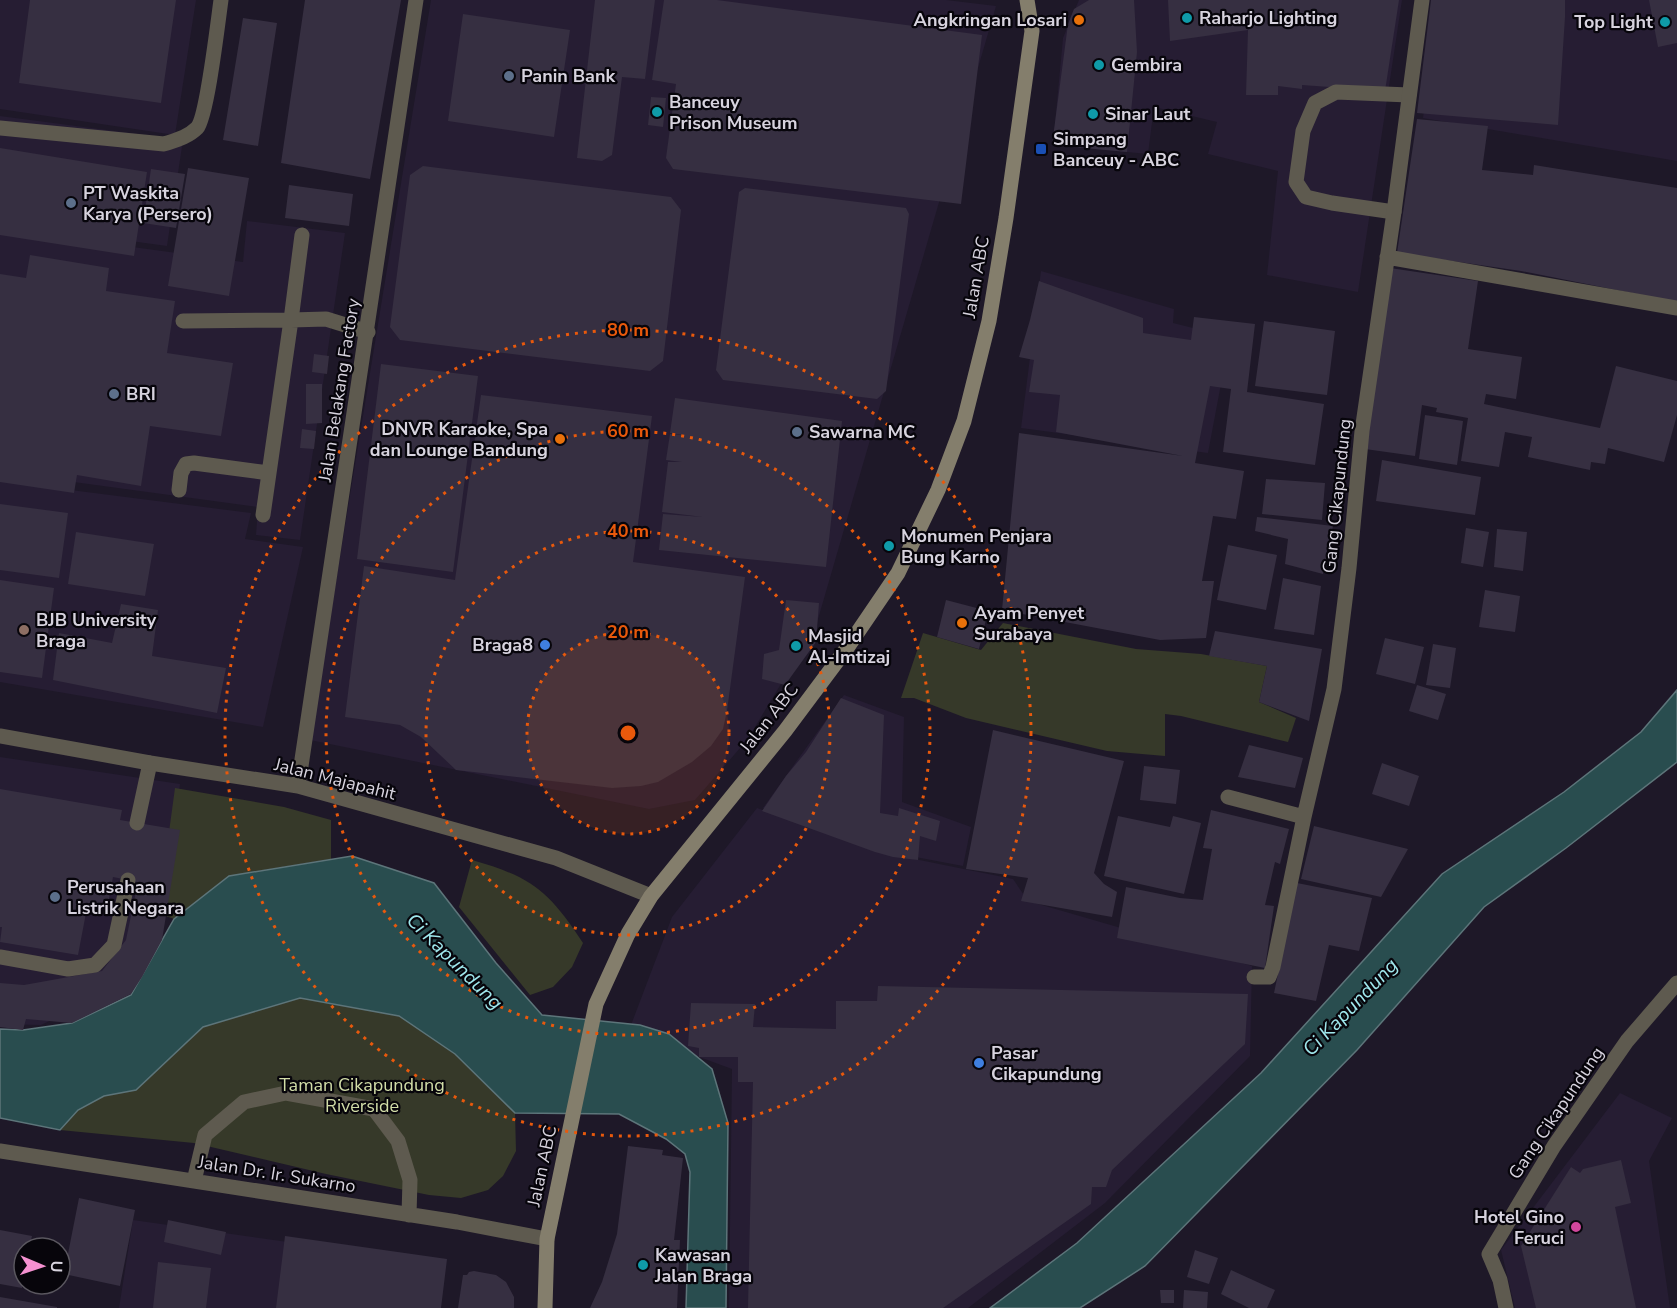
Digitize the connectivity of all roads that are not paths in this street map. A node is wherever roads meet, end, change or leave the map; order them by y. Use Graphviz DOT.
graph roads {
  1 [pos="221,0"];
  2 [pos="416,0"];
  3 [pos="1027,0"];
  4 [pos="1422,0"];
  5 [pos="1409,95"];
  6 [pos="0,128"];
  7 [pos="1394,212"];
  8 [pos="302,235"];
  9 [pos="1387,257"];
  10 [pos="1677,308"];
  11 [pos="291,320"];
  12 [pos="183,321"];
  13 [pos="368,332"];
  14 [pos="269,473"];
  15 [pos="179,490"];
  16 [pos="263,515"];
  17 [pos="0,736"];
  18 [pos="150,763"];
  19 [pos="298,786"];
  20 [pos="1228,797"];
  21 [pos="1304,817"];
  22 [pos="137,823"];
  23 [pos="128,880"];
  24 [pos="651,896"];
  25 [pos="0,957"];
  26 [pos="1254,977"];
  27 [pos="1677,983"];
  28 [pos="0,1150"];
  29 [pos="194,1181"];
  30 [pos="409,1215"];
  31 [pos="547,1239"];
  32 [pos="545,1308"];
  33 [pos="1506,1308"];
  1 -- 6 [label="street"];
  2 -- 13 [label="street, Jalan Belakang Factory"];
  3 -- 24 [label="street, Jalan ABC"];
  4 -- 5 [label="street, Gang Cikapundung"];
  5 -- 7 [label="street, Gang Cikapundung"];
  5 -- 7 [label="street"];
  7 -- 9 [label="street, Gang Cikapundung"];
  8 -- 11 [label="street"];
  9 -- 10 [label="street"];
  9 -- 21 [label="street, Gang Cikapundung"];
  11 -- 12 [label="street"];
  11 -- 13 [label="street"];
  11 -- 14 [label="street"];
  13 -- 19 [label="street, Jalan Belakang Factory"];
  14 -- 15 [label="street"];
  14 -- 16 [label="street"];
  17 -- 18 [label="street, Jalan Majapahit"];
  18 -- 19 [label="street, Jalan Majapahit"];
  18 -- 22 [label="street"];
  19 -- 24 [label="street, Jalan Majapahit"];
  20 -- 21 [label="street"];
  21 -- 26 [label="street, Gang Cikapundung"];
  23 -- 25 [label="street"];
  24 -- 31 [label="street, Jalan ABC"];
  27 -- 33 [label="street, Gang Cikapundung"];
  28 -- 29 [label="street, Jalan Dr. Ir. Sukarno"];
  29 -- 30 [label="street, Jalan Dr. Ir. Sukarno"];
  29 -- 30 [label="street"];
  30 -- 31 [label="street, Jalan Dr. Ir. Sukarno"];
  31 -- 32 [label="street, Jalan ABC"];
}
